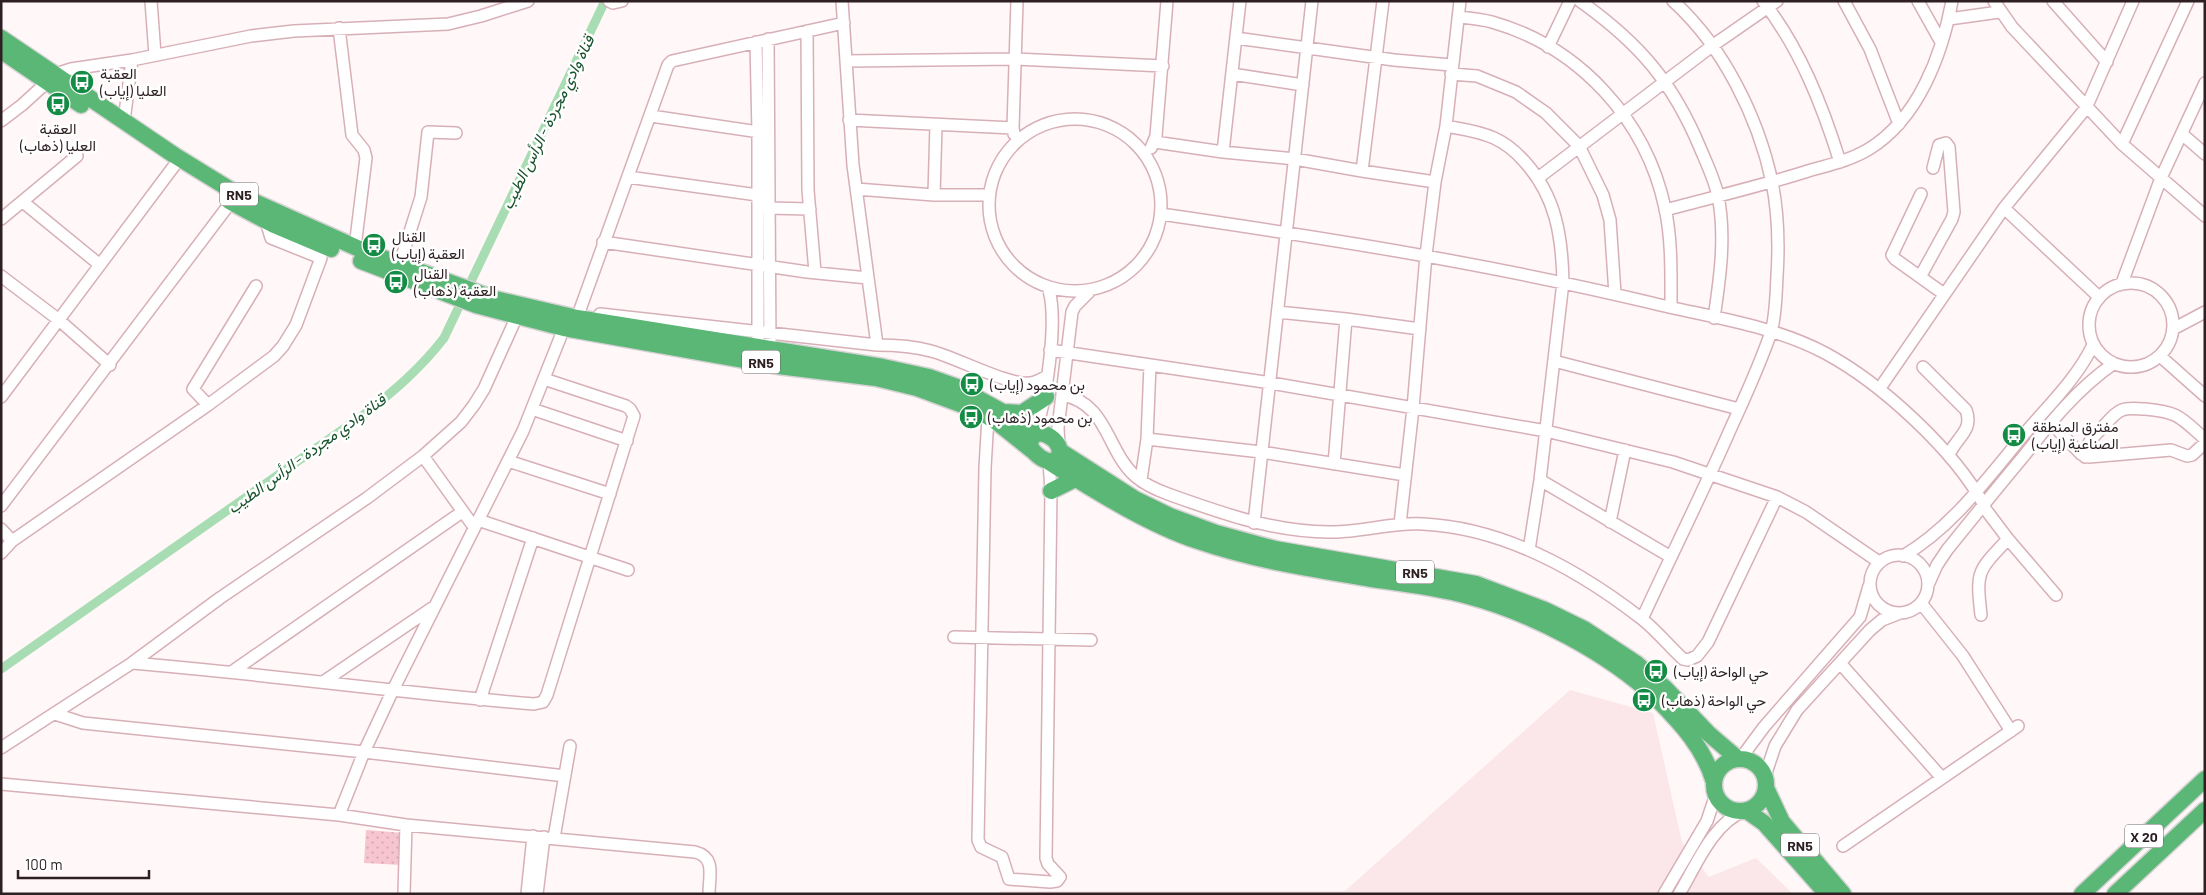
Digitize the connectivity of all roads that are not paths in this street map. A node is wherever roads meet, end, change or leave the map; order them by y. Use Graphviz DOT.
graph roads {
  1 [pos="151,1"];
  2 [pos="528,1"];
  3 [pos="842,1"];
  4 [pos="1017,1"];
  5 [pos="1167,1"];
  6 [pos="1240,1"];
  7 [pos="1312,1"];
  8 [pos="1383,1"];
  9 [pos="1460,1"];
  10 [pos="1570,1"];
  11 [pos="1580,1"];
  12 [pos="1673,1"];
  13 [pos="1844,1"];
  14 [pos="1918,1"];
  15 [pos="1952,1"];
  16 [pos="2053,1"];
  17 [pos="2133,1"];
  18 [pos="2188,1"];
  19 [pos="1770,3"];
  20 [pos="514,4"];
  21 [pos="1996,6"];
  22 [pos="1458,17"];
  23 [pos="1949,19"];
  24 [pos="844,23"];
  25 [pos="339,28"];
  26 [pos="806,31"];
  27 [pos="1,38"];
  28 [pos="1236,38"];
  29 [pos="768,39"];
  30 [pos="756,42"];
  31 [pos="1941,42"];
  32 [pos="1712,46"];
  33 [pos="1308,47"];
  34 [pos="1548,47"];
  35 [pos="1,51"];
  36 [pos="155,55"];
  37 [pos="1378,57"];
  38 [pos="1015,59"];
  39 [pos="132,60"];
  40 [pos="846,61"];
  41 [pos="2106,62"];
  42 [pos="1162,66"];
  43 [pos="1451,69"];
  44 [pos="1232,74"];
  45 [pos="51,78"];
  46 [pos="1666,81"];
  47 [pos="1303,85"];
  48 [pos="2204,89"];
  49 [pos="2086,108"];
  50 [pos="1624,112"];
  51 [pos="651,116"];
  52 [pos="850,120"];
  53 [pos="1,121"];
  54 [pos="124,121"];
  55 [pos="1899,124"];
  56 [pos="936,125"];
  57 [pos="1446,126"];
  58 [pos="1013,128"];
  59 [pos="456,133"];
  60 [pos="764,133"];
  61 [pos="2182,134"];
  62 [pos="1016,140"];
  63 [pos="1155,142"];
  64 [pos="2122,144"];
  65 [pos="1579,146"];
  66 [pos="1223,152"];
  67 [pos="2205,154"];
  68 [pos="1145,155"];
  69 [pos="77,156"];
  70 [pos="1295,158"];
  71 [pos="1840,162"];
  72 [pos="174,166"];
  73 [pos="1933,168"];
  74 [pos="1362,171"];
  75 [pos="628,177"];
  76 [pos="1538,178"];
  77 [pos="2160,178"];
  78 [pos="1435,182"];
  79 [pos="1772,183"];
  80 [pos="856,189"];
  81 [pos="1921,194"];
  82 [pos="934,195"];
  83 [pos="989,195"];
  84 [pos="763,196"];
  85 [pos="1718,196"];
  86 [pos="23,202"];
  87 [pos="231,202"];
  88 [pos="768,208"];
  89 [pos="2004,208"];
  90 [pos="810,209"];
  91 [pos="1666,210"];
  92 [pos="1161,214"];
  93 [pos="2205,216"];
  94 [pos="1,219"];
  95 [pos="266,221"];
  96 [pos="1287,232"];
  97 [pos="603,242"];
  98 [pos="355,247"];
  99 [pos="1426,255"];
  100 [pos="400,263"];
  101 [pos="100,265"];
  102 [pos="763,265"];
  103 [pos="814,272"];
  104 [pos="1,276"];
  105 [pos="1920,277"];
  106 [pos="868,278"];
  107 [pos="1563,282"];
  108 [pos="2122,283"];
  109 [pos="440,285"];
  110 [pos="256,286"];
  111 [pos="1049,290"];
  112 [pos="1089,292"];
  113 [pos="1615,294"];
  114 [pos="1944,294"];
  115 [pos="2099,297"];
  116 [pos="478,299"];
  117 [pos="1671,307"];
  118 [pos="1278,312"];
  119 [pos="2205,312"];
  120 [pos="517,316"];
  121 [pos="1714,318"];
  122 [pos="574,319"];
  123 [pos="1346,319"];
  124 [pos="60,320"];
  125 [pos="1420,329"];
  126 [pos="2174,329"];
  127 [pos="1771,331"];
  128 [pos="764,340"];
  129 [pos="877,345"];
  130 [pos="2093,345"];
  131 [pos="1050,350"];
  132 [pos="1067,352"];
  133 [pos="2160,356"];
  134 [pos="1554,361"];
  135 [pos="2113,364"];
  136 [pos="110,365"];
  137 [pos="1150,365"];
  138 [pos="1923,367"];
  139 [pos="1047,376"];
  140 [pos="544,379"];
  141 [pos="1270,383"];
  142 [pos="1880,388"];
  143 [pos="1062,394"];
  144 [pos="1339,395"];
  145 [pos="2205,396"];
  146 [pos="1,397"];
  147 [pos="1046,397"];
  148 [pos="208,405"];
  149 [pos="1414,408"];
  150 [pos="532,409"];
  151 [pos="1740,409"];
  152 [pos="996,414"];
  153 [pos="2051,423"];
  154 [pos="1546,431"];
  155 [pos="1147,439"];
  156 [pos="627,441"];
  157 [pos="2205,441"];
  158 [pos="1034,442"];
  159 [pos="1625,450"];
  160 [pos="1261,452"];
  161 [pos="1056,453"];
  162 [pos="1949,455"];
  163 [pos="423,456"];
  164 [pos="2085,457"];
  165 [pos="508,462"];
  166 [pos="1334,464"];
  167 [pos="1711,473"];
  168 [pos="1404,475"];
  169 [pos="1077,478"];
  170 [pos="1141,480"];
  171 [pos="1540,480"];
  172 [pos="1051,491"];
  173 [pos="1976,491"];
  174 [pos="610,494"];
  175 [pos="1777,497"];
  176 [pos="1984,505"];
  177 [pos="1,506"];
  178 [pos="462,512"];
  179 [pos="1610,522"];
  180 [pos="1254,523"];
  181 [pos="476,524"];
  182 [pos="1400,524"];
  183 [pos="1,529"];
  184 [pos="533,538"];
  185 [pos="2008,539"];
  186 [pos="12,541"];
  187 [pos="1530,550"];
  188 [pos="1,553"];
  189 [pos="588,556"];
  190 [pos="1903,556"];
  191 [pos="1671,558"];
  192 [pos="1879,562"];
  193 [pos="628,570"];
  194 [pos="1928,585"];
  195 [pos="1870,586"];
  196 [pos="2056,595"];
  197 [pos="1921,603"];
  198 [pos="436,605"];
  199 [pos="1900,614"];
  200 [pos="1980,615"];
  201 [pos="1642,619"];
  202 [pos="954,637"];
  203 [pos="981,638"];
  204 [pos="1050,639"];
  205 [pos="1091,640"];
  206 [pos="132,663"];
  207 [pos="1840,663"];
  208 [pos="233,671"];
  209 [pos="323,682"];
  210 [pos="392,692"];
  211 [pos="480,700"];
  212 [pos="55,714"];
  213 [pos="570,746"];
  214 [pos="1,748"];
  215 [pos="364,752"];
  216 [pos="1739,758"];
  217 [pos="565,776"];
  218 [pos="1942,778"];
  219 [pos="2205,779"];
  220 [pos="1766,783"];
  221 [pos="1,784"];
  222 [pos="1715,788"];
  223 [pos="2205,810"];
  224 [pos="1745,811"];
  225 [pos="339,816"];
  226 [pos="406,825"];
  227 [pos="544,837"];
  228 [pos="1843,846"];
  229 [pos="404,894"];
  230 [pos="527,894"];
  231 [pos="537,894"];
  232 [pos="709,894"];
  233 [pos="1664,894"];
  234 [pos="1679,894"];
  235 [pos="1827,894"];
  236 [pos="1843,894"];
  237 [pos="2082,894"];
  238 [pos="2115,894"];
  1 -- 36 [label="street"];
  2 -- 20 [label="street"];
  3 -- 24 [label="street"];
  4 -- 38 [label="street"];
  5 -- 42 [label="street"];
  6 -- 28 [label="street"];
  7 -- 33 [label="street"];
  8 -- 37 [label="street"];
  9 -- 22 [label="street"];
  10 -- 34 [label="street"];
  11 -- 46 [label="street"];
  12 -- 32 [label="street"];
  13 -- 55 [label="street"];
  14 -- 31 [label="street"];
  15 -- 23 [label="street"];
  16 -- 41 [label="street"];
  17 -- 41 [label="street"];
  18 -- 64 [label="street"];
  19 -- 32 [label="street"];
  19 -- 71 [label="street"];
  20 -- 25 [label="street"];
  21 -- 23 [label="street"];
  21 -- 49 [label="street"];
  22 -- 34 [label="street"];
  22 -- 43 [label="street"];
  23 -- 31 [label="street"];
  24 -- 26 [label="street"];
  24 -- 40 [label="street"];
  25 -- 36 [label="street"];
  25 -- 98 [label="street"];
  26 -- 29 [label="street"];
  26 -- 90 [label="street"];
  27 -- 45 [label="highway, RN5"];
  28 -- 33 [label="street"];
  28 -- 44 [label="street"];
  29 -- 30 [label="street"];
  29 -- 60 [label="street"];
  30 -- 51 [label="street"];
  30 -- 60 [label="street"];
  31 -- 55 [label="street"];
  32 -- 46 [label="street"];
  32 -- 79 [label="street"];
  33 -- 37 [label="street"];
  33 -- 47 [label="street"];
  34 -- 50 [label="street"];
  35 -- 45 [label="highway, RN5"];
  36 -- 39 [label="street"];
  37 -- 43 [label="street"];
  37 -- 74 [label="street"];
  38 -- 40 [label="street"];
  38 -- 42 [label="street"];
  38 -- 58 [label="street"];
  39 -- 45 [label="street"];
  39 -- 54 [label="street"];
  40 -- 52 [label="street"];
  41 -- 49 [label="street"];
  42 -- 63 [label="street"];
  43 -- 57 [label="street"];
  43 -- 65 [label="street"];
  44 -- 47 [label="street"];
  44 -- 66 [label="street"];
  45 -- 53 [label="street"];
  45 -- 54 [label="highway, RN5"];
  45 -- 72 [label="highway, RN5"];
  46 -- 50 [label="street"];
  46 -- 85 [label="street"];
  47 -- 70 [label="street"];
  48 -- 61 [label="street"];
  49 -- 64 [label="street"];
  49 -- 89 [label="street"];
  50 -- 65 [label="street"];
  50 -- 91 [label="street"];
  51 -- 60 [label="street"];
  51 -- 75 [label="street"];
  52 -- 56 [label="street"];
  52 -- 80 [label="street"];
  54 -- 98 [label="highway, RN5"];
  55 -- 71 [label="street"];
  56 -- 58 [label="street"];
  56 -- 82 [label="street"];
  57 -- 76 [label="street"];
  57 -- 78 [label="street"];
  58 -- 62 [label="street"];
  59 -- 100 [label="street"];
  60 -- 84 [label="street"];
  61 -- 67 [label="street"];
  61 -- 77 [label="street"];
  62 -- 68 [label="street"];
  62 -- 83 [label="street"];
  63 -- 66 [label="street"];
  63 -- 68 [label="street"];
  64 -- 77 [label="street"];
  65 -- 76 [label="street"];
  65 -- 113 [label="street"];
  66 -- 70 [label="street"];
  68 -- 92 [label="street"];
  69 -- 86 [label="street"];
  70 -- 74 [label="street"];
  70 -- 96 [label="street"];
  71 -- 79 [label="street"];
  72 -- 87 [label="highway, RN5"];
  72 -- 101 [label="street"];
  73 -- 105 [label="street"];
  74 -- 78 [label="street"];
  75 -- 84 [label="street"];
  75 -- 97 [label="street"];
  76 -- 107 [label="street"];
  77 -- 93 [label="street"];
  77 -- 108 [label="street"];
  78 -- 99 [label="street"];
  79 -- 85 [label="street"];
  79 -- 127 [label="street"];
  80 -- 82 [label="street"];
  80 -- 106 [label="street"];
  81 -- 105 [label="street"];
  82 -- 83 [label="street"];
  83 -- 111 [label="street"];
  84 -- 88 [label="street"];
  84 -- 102 [label="street"];
  85 -- 91 [label="street"];
  85 -- 121 [label="street"];
  86 -- 94 [label="street"];
  86 -- 101 [label="street"];
  87 -- 95 [label="highway, RN5"];
  87 -- 136 [label="street"];
  88 -- 90 [label="street"];
  88 -- 102 [label="street"];
  89 -- 114 [label="street"];
  89 -- 115 [label="street"];
  90 -- 103 [label="street"];
  91 -- 117 [label="street"];
  92 -- 96 [label="street"];
  92 -- 112 [label="street"];
  95 -- 109 [label="highway, RN5"];
  95 -- 148 [label="street"];
  96 -- 99 [label="street"];
  96 -- 118 [label="street"];
  97 -- 102 [label="street"];
  97 -- 122 [label="street"];
  98 -- 100 [label="highway, RN5"];
  99 -- 107 [label="street"];
  99 -- 125 [label="street"];
  100 -- 109 [label="highway, RN5"];
  101 -- 124 [label="street"];
  102 -- 103 [label="street"];
  102 -- 128 [label="street"];
  103 -- 106 [label="street"];
  104 -- 124 [label="street"];
  105 -- 114 [label="street"];
  106 -- 129 [label="street"];
  107 -- 113 [label="street"];
  107 -- 134 [label="street"];
  108 -- 115 [label="street"];
  108 -- 126 [label="street"];
  109 -- 116 [label="highway, RN5"];
  110 -- 148 [label="street"];
  111 -- 112 [label="street"];
  111 -- 131 [label="street"];
  112 -- 132 [label="street"];
  113 -- 117 [label="street"];
  114 -- 142 [label="street"];
  115 -- 130 [label="street"];
  116 -- 120 [label="highway, RN5"];
  116 -- 122 [label="highway, RN5"];
  117 -- 121 [label="street"];
  118 -- 123 [label="street"];
  118 -- 141 [label="street"];
  119 -- 126 [label="street"];
  120 -- 122 [label="highway, RN5"];
  120 -- 163 [label="street"];
  121 -- 127 [label="street"];
  122 -- 128 [label="highway, RN5"];
  122 -- 140 [label="street"];
  122 -- 152 [label="highway, RN5"];
  123 -- 125 [label="street"];
  123 -- 144 [label="street"];
  124 -- 136 [label="street"];
  124 -- 146 [label="street"];
  125 -- 149 [label="street"];
  126 -- 133 [label="street"];
  127 -- 142 [label="street"];
  127 -- 151 [label="street"];
  128 -- 129 [label="street"];
  128 -- 152 [label="highway, RN5"];
  129 -- 139 [label="street"];
  130 -- 135 [label="street"];
  130 -- 173 [label="street"];
  131 -- 132 [label="street"];
  131 -- 139 [label="street"];
  132 -- 137 [label="street"];
  132 -- 143 [label="street"];
  133 -- 135 [label="street"];
  133 -- 145 [label="street"];
  134 -- 151 [label="street"];
  134 -- 154 [label="street"];
  135 -- 153 [label="street"];
  136 -- 177 [label="street"];
  137 -- 141 [label="street"];
  137 -- 155 [label="street"];
  138 -- 162 [label="street"];
  139 -- 147 [label="street"];
  140 -- 150 [label="street"];
  140 -- 156 [label="street"];
  141 -- 144 [label="street"];
  141 -- 160 [label="street"];
  142 -- 162 [label="street"];
  143 -- 161 [label="street"];
  143 -- 170 [label="street"];
  144 -- 149 [label="street"];
  144 -- 166 [label="street"];
  147 -- 152 [label="highway"];
  147 -- 158 [label="street"];
  148 -- 186 [label="street"];
  149 -- 154 [label="street"];
  149 -- 168 [label="street"];
  150 -- 156 [label="street"];
  150 -- 165 [label="street"];
  151 -- 167 [label="street"];
  152 -- 158 [label="highway, RN5"];
  152 -- 203 [label="street"];
  153 -- 164 [label="street"];
  153 -- 176 [label="street"];
  154 -- 159 [label="street"];
  154 -- 171 [label="street"];
  155 -- 160 [label="street"];
  155 -- 170 [label="street"];
  156 -- 174 [label="street"];
  157 -- 164 [label="street"];
  157 -- 164 [label="street"];
  158 -- 161 [label="highway, RN5"];
  159 -- 167 [label="street"];
  159 -- 179 [label="street"];
  160 -- 166 [label="street"];
  160 -- 180 [label="street"];
  161 -- 169 [label="highway, RN5"];
  161 -- 172 [label="street"];
  161 -- 216 [label="highway, RN5"];
  162 -- 173 [label="street"];
  163 -- 178 [label="street"];
  163 -- 206 [label="street"];
  165 -- 174 [label="street"];
  165 -- 181 [label="street"];
  166 -- 168 [label="street"];
  167 -- 175 [label="street"];
  167 -- 191 [label="street"];
  168 -- 182 [label="street"];
  169 -- 172 [label="highway"];
  169 -- 222 [label="highway, RN5"];
  170 -- 180 [label="street"];
  171 -- 179 [label="street"];
  171 -- 187 [label="street"];
  172 -- 204 [label="street"];
  173 -- 176 [label="street"];
  173 -- 190 [label="street"];
  174 -- 189 [label="street"];
  175 -- 192 [label="street"];
  175 -- 201 [label="street"];
  176 -- 185 [label="street"];
  176 -- 194 [label="street"];
  178 -- 181 [label="street"];
  178 -- 208 [label="street"];
  179 -- 191 [label="street"];
  180 -- 182 [label="street"];
  181 -- 184 [label="street"];
  181 -- 198 [label="street"];
  182 -- 187 [label="street"];
  183 -- 186 [label="street"];
  184 -- 189 [label="street"];
  184 -- 211 [label="street"];
  185 -- 196 [label="street"];
  185 -- 200 [label="street"];
  186 -- 188 [label="street"];
  187 -- 201 [label="street"];
  189 -- 193 [label="street"];
  189 -- 211 [label="street"];
  190 -- 192 [label="street"];
  190 -- 194 [label="street"];
  191 -- 201 [label="street"];
  192 -- 195 [label="street"];
  194 -- 197 [label="street"];
  195 -- 199 [label="street"];
  195 -- 216 [label="street"];
  197 -- 199 [label="street"];
  197 -- 218 [label="street"];
  198 -- 209 [label="street"];
  198 -- 210 [label="street"];
  199 -- 207 [label="street"];
  202 -- 203 [label="street"];
  203 -- 204 [label="street"];
  203 -- 204 [label="street"];
  204 -- 205 [label="street"];
  206 -- 208 [label="street"];
  206 -- 212 [label="street"];
  207 -- 218 [label="street"];
  207 -- 220 [label="street"];
  208 -- 209 [label="street"];
  209 -- 210 [label="street"];
  210 -- 211 [label="street"];
  210 -- 215 [label="street"];
  212 -- 214 [label="street"];
  212 -- 215 [label="street"];
  213 -- 217 [label="street"];
  215 -- 217 [label="street"];
  215 -- 225 [label="street"];
  216 -- 220 [label="highway, RN5"];
  216 -- 222 [label="highway"];
  217 -- 227 [label="street"];
  218 -- 228 [label="street"];
  219 -- 237 [label="highway, X 20"];
  220 -- 224 [label="highway"];
  220 -- 236 [label="highway, RN5"];
  221 -- 225 [label="street"];
  222 -- 224 [label="highway, RN5"];
  222 -- 233 [label="street"];
  223 -- 238 [label="highway, X 20"];
  224 -- 234 [label="street"];
  224 -- 235 [label="highway, RN5"];
  225 -- 226 [label="street"];
  226 -- 227 [label="street"];
  226 -- 229 [label="street"];
  227 -- 230 [label="street"];
  227 -- 231 [label="street"];
  227 -- 232 [label="street"];
}
